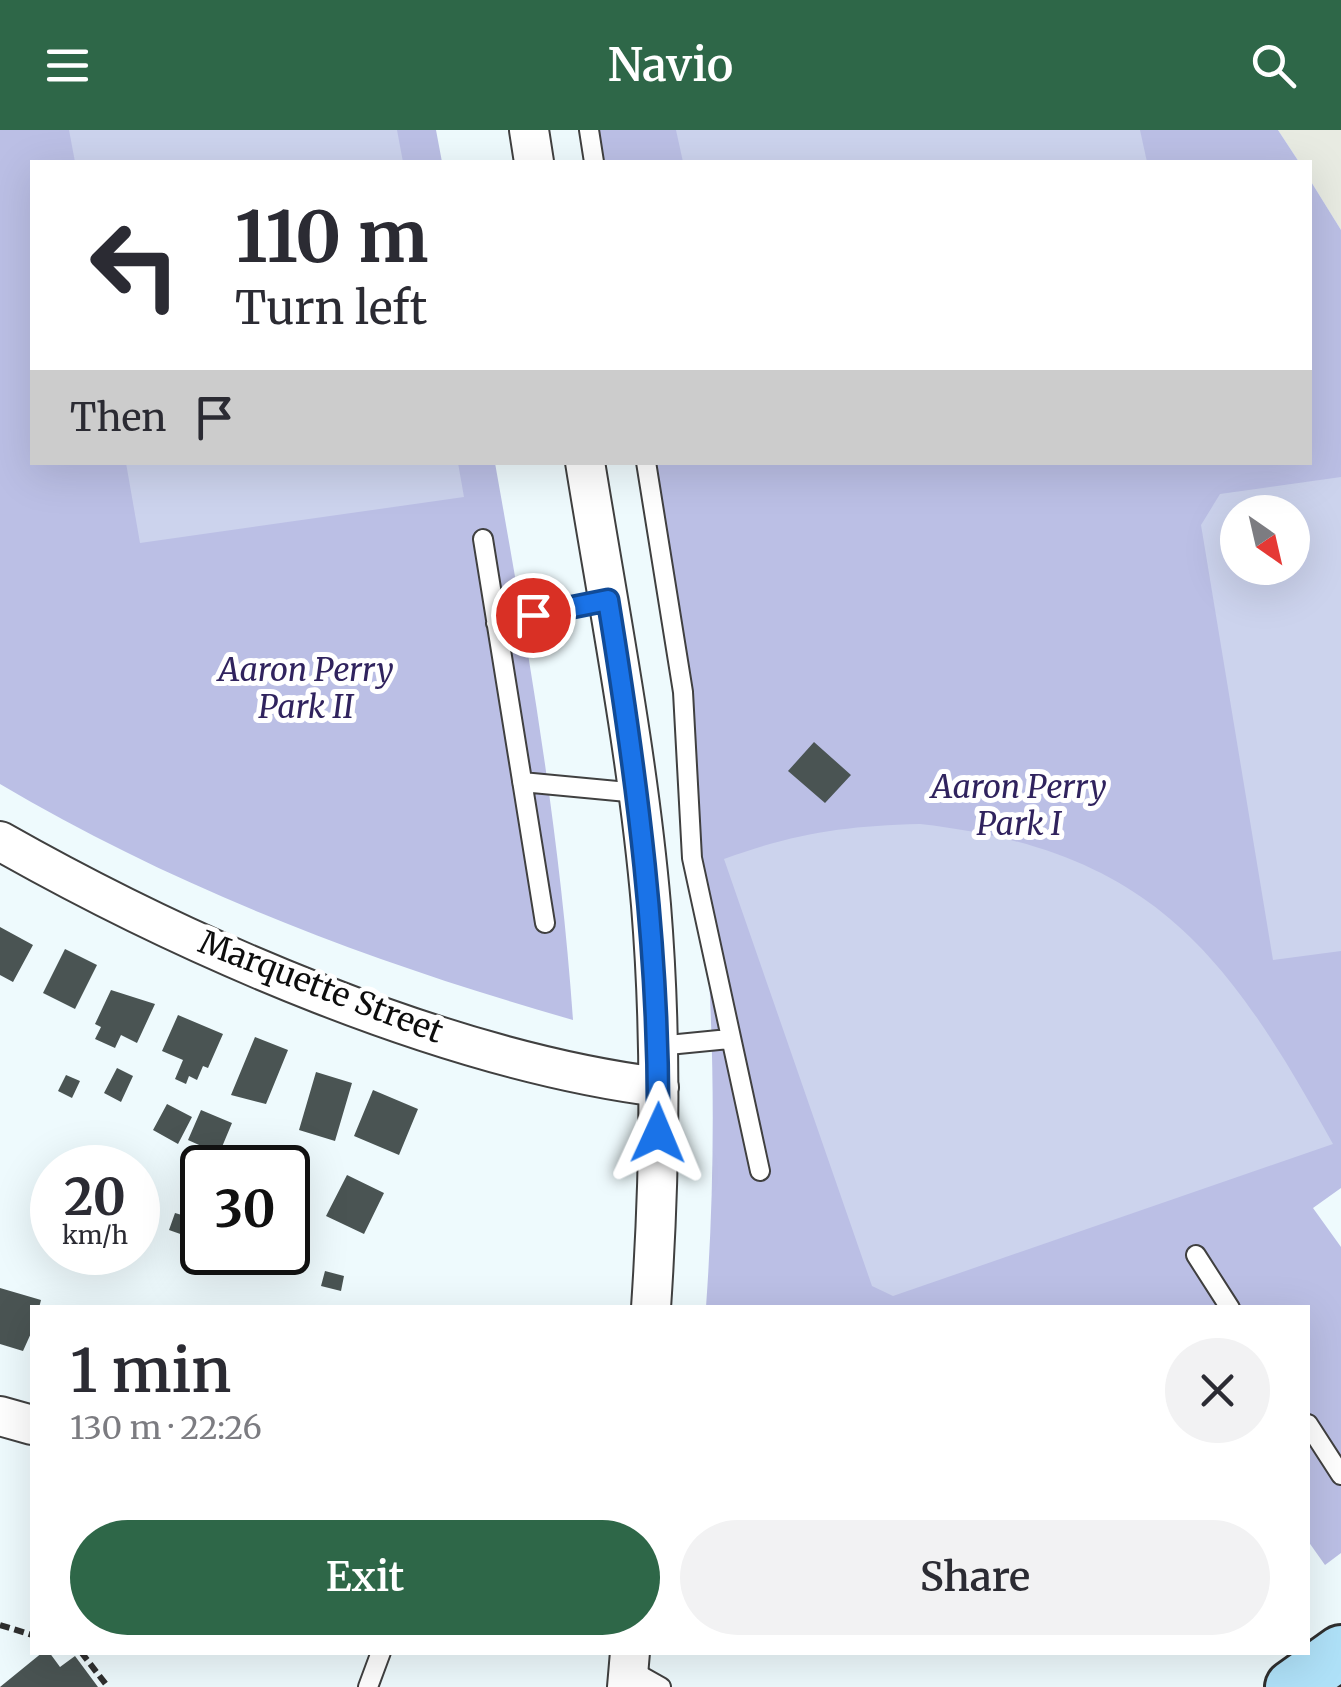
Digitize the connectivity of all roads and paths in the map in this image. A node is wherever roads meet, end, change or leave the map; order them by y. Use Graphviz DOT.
graph roads {
  1 [pos="529,130"];
  2 [pos="588,130"];
  3 [pos="534,160"];
  4 [pos="594,160"];
  5 [pos="586,465"];
  6 [pos="646,465"];
  7 [pos="483,539"];
  8 [pos="608,600"];
  9 [pos="496,623"];
  10 [pos="522,782"];
  11 [pos="638,792"];
  12 [pos="0,841"];
  13 [pos="545,922"];
  14 [pos="729,1039"];
  15 [pos="658,1046"];
  16 [pos="659,1087"];
  17 [pos="760,1171"];
  18 [pos="1196,1256"];
  19 [pos="651,1305"];
  20 [pos="1228,1305"];
  21 [pos="0,1416"];
  22 [pos="30,1424"];
  23 [pos="1310,1427"];
  24 [pos="1341,1475"];
  25 [pos="0,1624"];
  26 [pos="30,1634"];
  27 [pos="1341,1652"];
  28 [pos="83,1655"];
  29 [pos="381,1655"];
  30 [pos="108,1687"];
  31 [pos="368,1687"];
  32 [pos="1292,1687"];
  1 -- 3 [label="street"];
  2 -- 4 [label="lane"];
  5 -- 8 [label="street"];
  6 -- 14 [label="lane"];
  7 -- 9 [label="lane"];
  8 -- 9 [label="lane"];
  8 -- 11 [label="street"];
  9 -- 10 [label="lane"];
  10 -- 11 [label="lane"];
  10 -- 13 [label="lane"];
  11 -- 15 [label="street"];
  12 -- 16 [label="street, Marquette Street"];
  14 -- 15 [label="lane"];
  14 -- 17 [label="lane"];
  15 -- 16 [label="street"];
  16 -- 19 [label="street"];
  18 -- 20 [label="lane"];
  21 -- 22 [label="street"];
  23 -- 24 [label="lane"];
  25 -- 26 [label="path"];
  27 -- 32 [label="main road"];
  28 -- 30 [label="path"];
  29 -- 31 [label="lane"];
}
